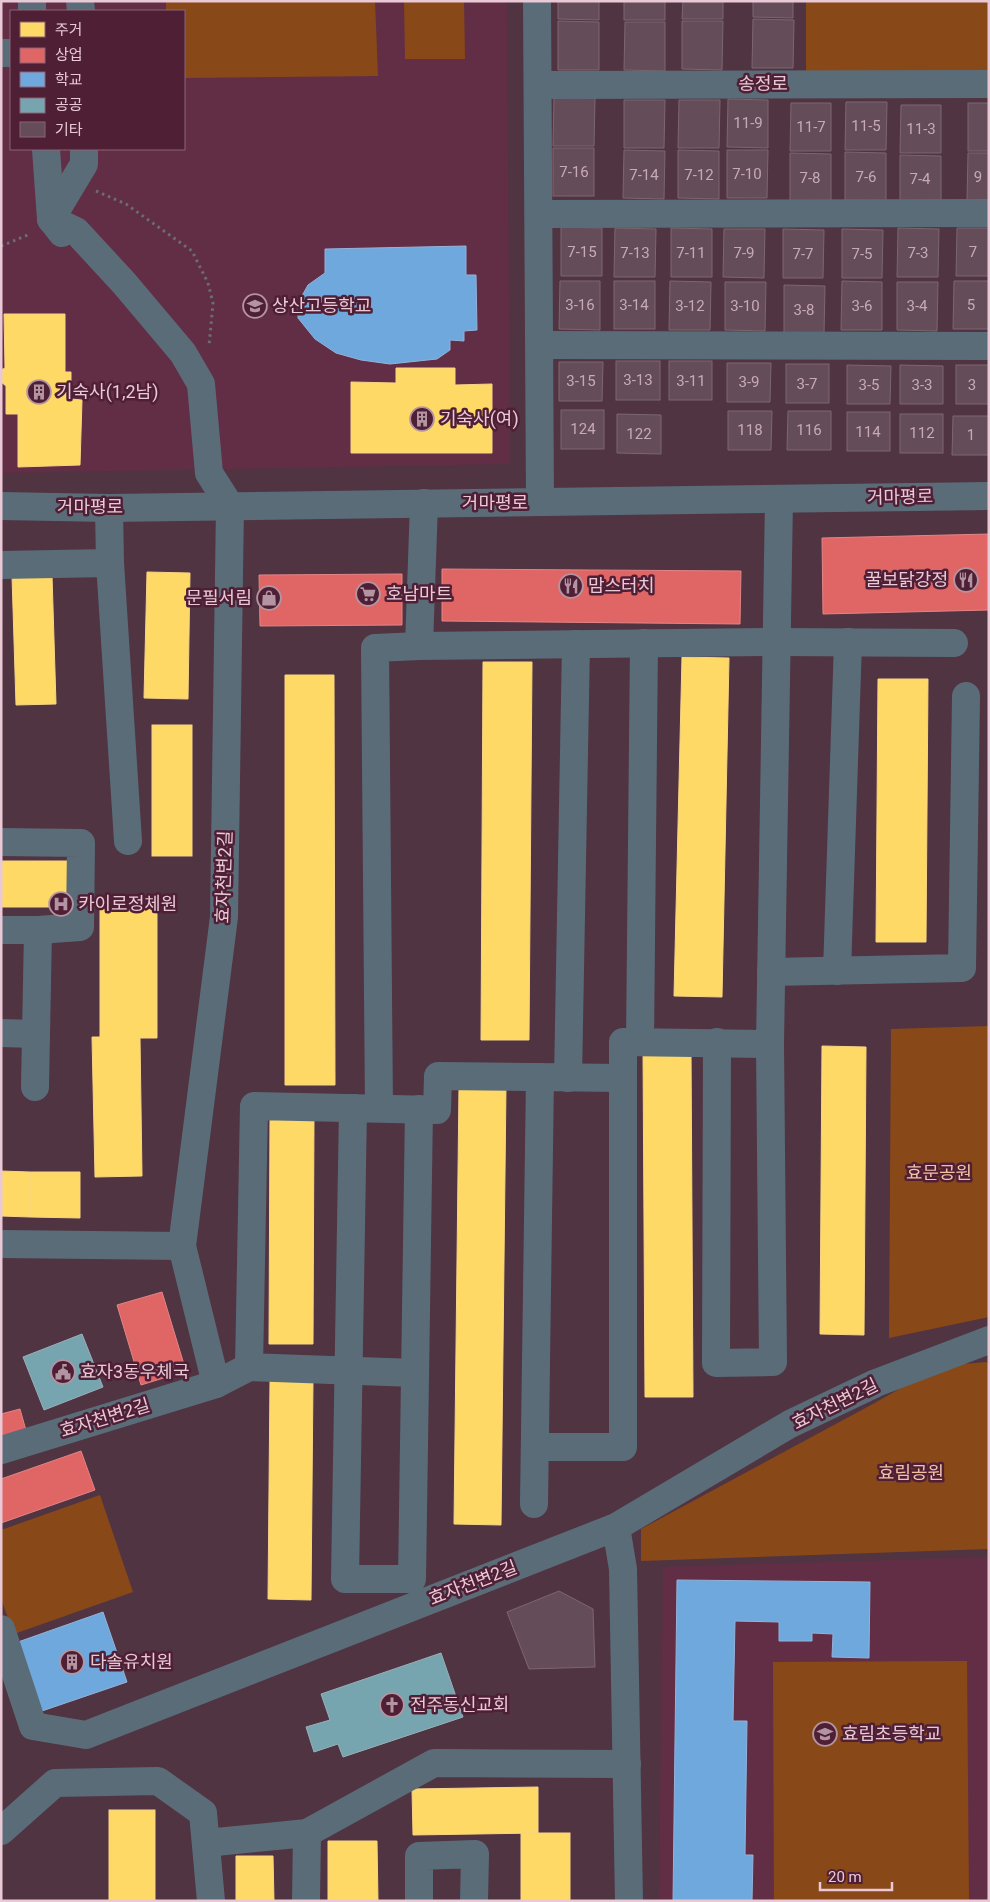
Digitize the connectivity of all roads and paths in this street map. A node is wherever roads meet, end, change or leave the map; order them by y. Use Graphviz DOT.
graph roads {
  1 [pos="537,1"];
  2 [pos="989,84"];
  3 [pos="538,85"];
  4 [pos="46,150"];
  5 [pos="84,150"];
  6 [pos="76,178"];
  7 [pos="989,213"];
  8 [pos="539,214"];
  9 [pos="51,219"];
  10 [pos="26,237"];
  11 [pos="1,246"];
  12 [pos="540,345"];
  13 [pos="989,346"];
  14 [pos="208,352"];
  15 [pos="989,496"];
  16 [pos="779,499"];
  17 [pos="540,502"];
  18 [pos="424,503"];
  19 [pos="1,506"];
  20 [pos="230,506"];
  21 [pos="109,508"];
  22 [pos="110,563"];
  23 [pos="1,565"];
  24 [pos="775,642"];
  25 [pos="848,642"];
  26 [pos="644,643"];
  27 [pos="954,643"];
  28 [pos="576,644"];
  29 [pos="419,646"];
  30 [pos="966,696"];
  31 [pos="128,840"];
  32 [pos="1,842"];
  33 [pos="1,930"];
  34 [pos="38,930"];
  35 [pos="837,971"];
  36 [pos="771,972"];
  37 [pos="1,1033"];
  38 [pos="36,1034"];
  39 [pos="640,1042"];
  40 [pos="717,1042"];
  41 [pos="770,1044"];
  42 [pos="540,1077"];
  43 [pos="568,1078"];
  44 [pos="623,1078"];
  45 [pos="35,1087"];
  46 [pos="353,1108"];
  47 [pos="379,1108"];
  48 [pos="419,1110"];
  49 [pos="1,1244"];
  50 [pos="182,1246"];
  51 [pos="989,1340"];
  52 [pos="250,1367"];
  53 [pos="349,1370"];
  54 [pos="415,1373"];
  55 [pos="216,1384"];
  56 [pos="535,1447"];
  57 [pos="1,1450"];
  58 [pos="534,1504"];
  59 [pos="616,1527"];
  60 [pos="1,1629"];
  61 [pos="627,1764"];
  62 [pos="1,1831"];
  63 [pos="307,1833"];
  64 [pos="206,1842"];
  65 [pos="211,1901"];
  66 [pos="306,1901"];
  67 [pos="419,1901"];
  68 [pos="474,1901"];
  69 [pos="629,1901"];
  1 -- 3 [label="street"];
  2 -- 3 [label="street, 송정로"];
  3 -- 8 [label="street"];
  4 -- 9 [label="street"];
  5 -- 6 [label="street"];
  6 -- 9 [label="street"];
  6 -- 14 [label="path"];
  7 -- 8 [label="street"];
  8 -- 12 [label="street"];
  9 -- 20 [label="street"];
  10 -- 11 [label="path"];
  12 -- 13 [label="street"];
  12 -- 17 [label="street"];
  15 -- 16 [label="street, 거마평로"];
  16 -- 17 [label="street, 거마평로"];
  16 -- 24 [label="street"];
  17 -- 18 [label="street, 거마평로"];
  18 -- 20 [label="street, 거마평로"];
  18 -- 29 [label="street"];
  19 -- 21 [label="street, 거마평로"];
  20 -- 21 [label="street, 거마평로"];
  20 -- 50 [label="street, 효자천변2길"];
  21 -- 22 [label="street"];
  22 -- 23 [label="street"];
  22 -- 31 [label="street"];
  24 -- 25 [label="street"];
  24 -- 26 [label="street"];
  24 -- 36 [label="street"];
  25 -- 27 [label="street"];
  25 -- 35 [label="street"];
  26 -- 28 [label="street"];
  26 -- 39 [label="street"];
  28 -- 29 [label="street"];
  28 -- 43 [label="street"];
  29 -- 47 [label="street"];
  30 -- 35 [label="street"];
  32 -- 34 [label="street"];
  33 -- 34 [label="street"];
  34 -- 38 [label="street"];
  35 -- 36 [label="street"];
  36 -- 41 [label="street"];
  37 -- 38 [label="street"];
  38 -- 45 [label="street"];
  39 -- 40 [label="street"];
  39 -- 44 [label="street"];
  40 -- 41 [label="street"];
  40 -- 41 [label="street"];
  42 -- 43 [label="street"];
  42 -- 48 [label="street"];
  42 -- 56 [label="street"];
  43 -- 44 [label="street"];
  44 -- 56 [label="street"];
  46 -- 47 [label="street"];
  46 -- 52 [label="street"];
  46 -- 53 [label="street"];
  47 -- 48 [label="street"];
  48 -- 54 [label="street"];
  49 -- 50 [label="street"];
  50 -- 55 [label="street, 효자천변2길"];
  51 -- 59 [label="street, 효자천변2길"];
  52 -- 53 [label="street"];
  52 -- 55 [label="street"];
  53 -- 54 [label="street"];
  53 -- 54 [label="street"];
  55 -- 57 [label="street, 효자천변2길"];
  56 -- 58 [label="street"];
  59 -- 60 [label="street, 효자천변2길"];
  59 -- 61 [label="street"];
  61 -- 63 [label="street"];
  61 -- 69 [label="street"];
  62 -- 64 [label="street"];
  63 -- 64 [label="street"];
  63 -- 66 [label="street"];
  64 -- 65 [label="street"];
  67 -- 68 [label="street"];
}
